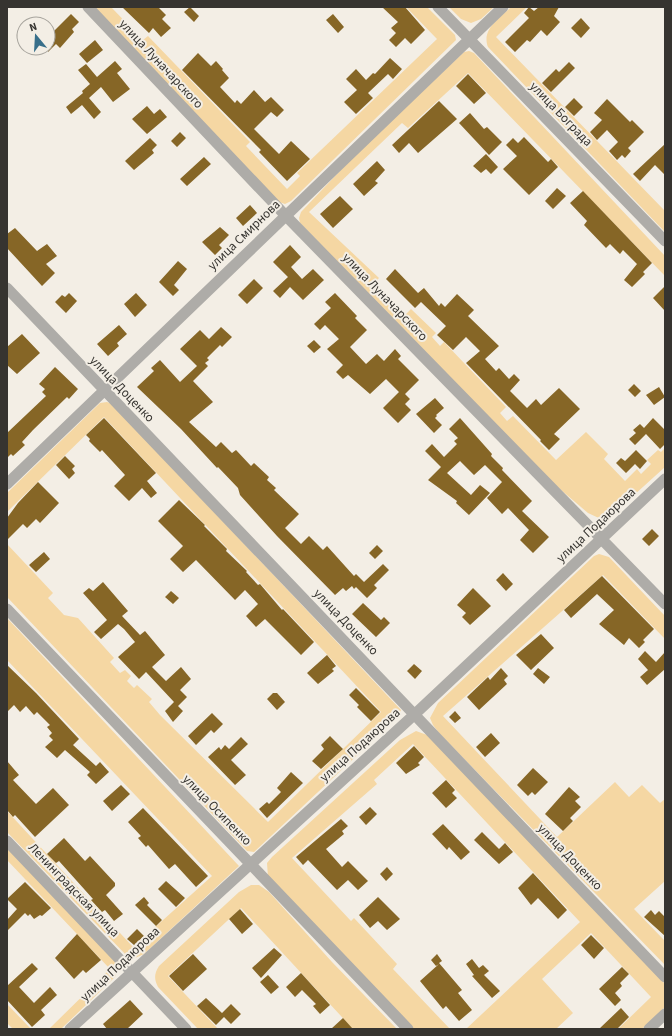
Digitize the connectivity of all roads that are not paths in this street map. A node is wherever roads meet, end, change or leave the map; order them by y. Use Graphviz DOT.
graph roads {
  1 [pos="88,7"];
  2 [pos="438,7"];
  3 [pos="503,7"];
  4 [pos="469,40"];
  5 [pos="285,215"];
  6 [pos="665,241"];
  7 [pos="7,288"];
  8 [pos="104,391"];
  9 [pos="665,479"];
  10 [pos="7,484"];
  11 [pos="602,539"];
  12 [pos="665,604"];
  13 [pos="7,609"];
  14 [pos="415,714"];
  15 [pos="7,841"];
  16 [pos="250,864"];
  17 [pos="132,972"];
  18 [pos="665,977"];
  19 [pos="665,1014"];
  20 [pos="70,1029"];
  21 [pos="186,1029"];
  22 [pos="408,1029"];
  23 [pos="649,1029"];
  1 -- 5 [label="street, улица Луначарского"];
  2 -- 4 [label="street, улица Бограда"];
  3 -- 4 [label="street, улица Смирнова"];
  4 -- 5 [label="street, улица Смирнова"];
  4 -- 6 [label="street, улица Бограда"];
  5 -- 8 [label="street, улица Смирнова"];
  5 -- 11 [label="street, улица Луначарского"];
  7 -- 8 [label="street, улица Доценко"];
  8 -- 10 [label="street, улица Смирнова"];
  8 -- 14 [label="street, улица Доценко"];
  9 -- 11 [label="street, улица Подаюрова"];
  11 -- 12 [label="street, улица Луначарского"];
  11 -- 14 [label="street, улица Подаюрова"];
  13 -- 16 [label="street, улица Осипенко"];
  14 -- 16 [label="street, улица Подаюрова"];
  14 -- 18 [label="street, улица Доценко"];
  15 -- 17 [label="street, Ленинградская улица"];
  16 -- 17 [label="street, улица Подаюрова"];
  16 -- 22 [label="street, улица Осипенко"];
  17 -- 20 [label="street, улица Подаюрова"];
  17 -- 21 [label="street, Ленинградская улица"];
  19 -- 23 [label="street"];
}
